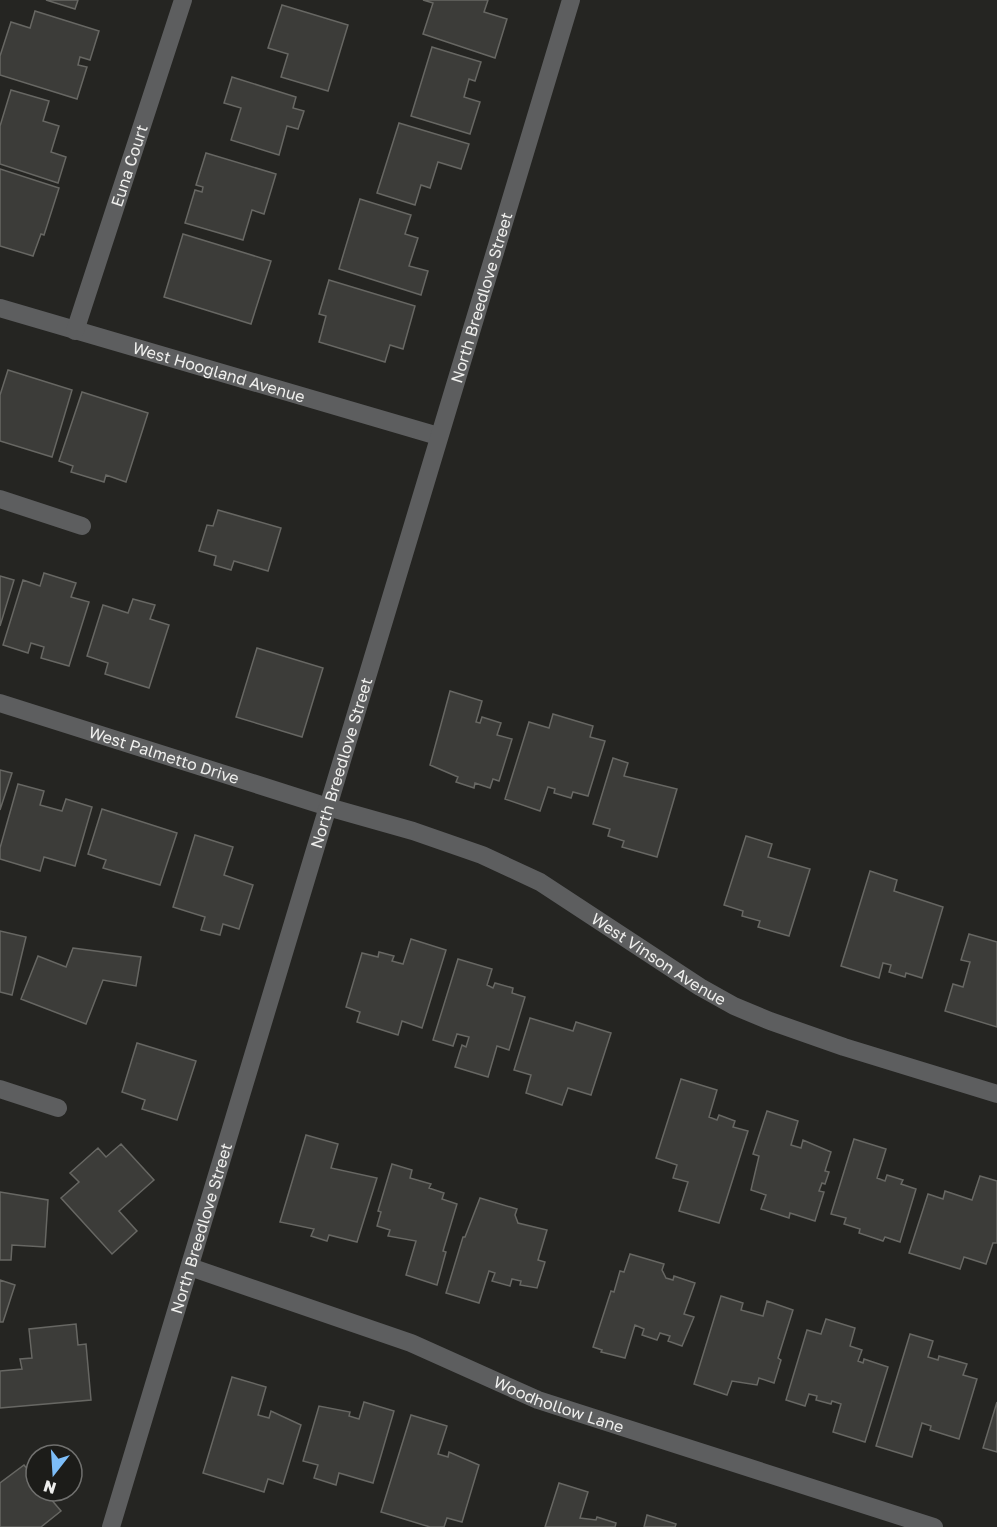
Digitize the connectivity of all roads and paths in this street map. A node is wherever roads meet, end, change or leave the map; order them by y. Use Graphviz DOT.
graph roads {
  1 [pos="183,0"];
  2 [pos="571,0"];
  3 [pos="0,308"];
  4 [pos="75,331"];
  5 [pos="438,436"];
  6 [pos="0,500"];
  7 [pos="82,526"];
  8 [pos="0,703"];
  9 [pos="328,807"];
  10 [pos="0,1089"];
  11 [pos="997,1094"];
  12 [pos="58,1108"];
  13 [pos="190,1267"];
  14 [pos="111,1527"];
  15 [pos="934,1527"];
  1 -- 4 [label="street, Euna Court"];
  2 -- 5 [label="street, North Breedlove Street"];
  3 -- 4 [label="street, West Hoogland Avenue"];
  4 -- 5 [label="street, West Hoogland Avenue"];
  5 -- 9 [label="street, North Breedlove Street"];
  6 -- 7 [label="street"];
  8 -- 9 [label="street, West Palmetto Drive"];
  9 -- 11 [label="street, West Vinson Avenue"];
  9 -- 13 [label="street, North Breedlove Street"];
  10 -- 12 [label="street"];
  13 -- 14 [label="street, North Breedlove Street"];
  13 -- 15 [label="street, Woodhollow Lane"];
}
